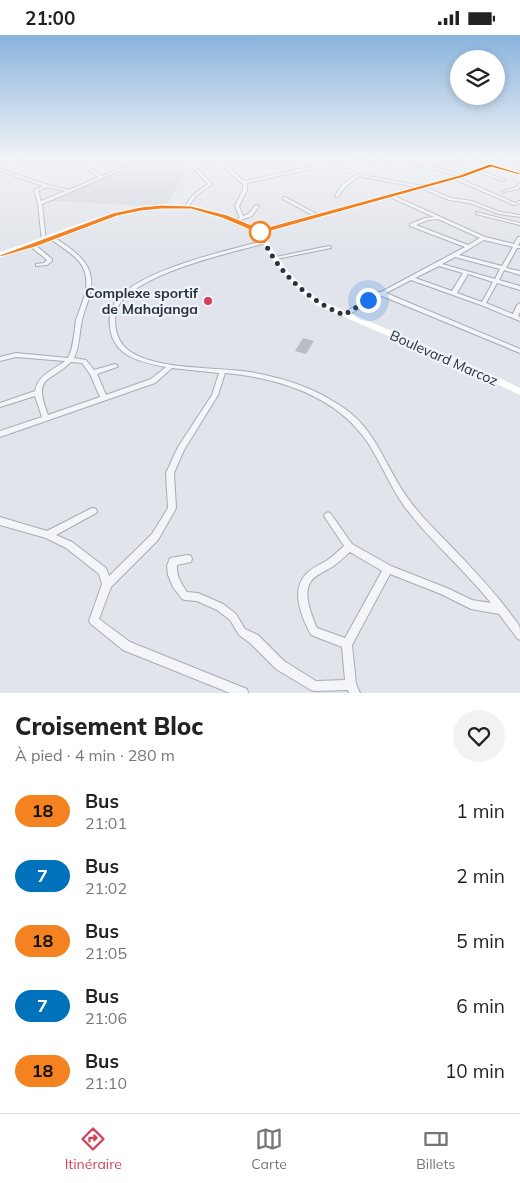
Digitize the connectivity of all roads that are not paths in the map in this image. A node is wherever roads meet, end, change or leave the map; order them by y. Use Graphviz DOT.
graph roads {
  1 [pos="40,189"];
  2 [pos="59,189"];
  3 [pos="74,189"];
  4 [pos="204,189"];
  5 [pos="245,189"];
  6 [pos="342,189"];
  7 [pos="415,189"];
  8 [pos="426,189"];
  9 [pos="481,189"];
  10 [pos="515,189"];
  11 [pos="69,191"];
  12 [pos="504,191"];
  13 [pos="391,195"];
  14 [pos="337,196"];
  15 [pos="284,198"];
  16 [pos="520,202"];
  17 [pos="40,203"];
  18 [pos="257,206"];
  19 [pos="186,207"];
  20 [pos="477,213"];
  21 [pos="520,216"];
  22 [pos="318,217"];
  23 [pos="438,217"];
  24 [pos="242,218"];
  25 [pos="236,221"];
  26 [pos="520,224"];
  27 [pos="260,232"];
  28 [pos="52,238"];
  29 [pos="482,238"];
  30 [pos="520,238"];
  31 [pos="44,241"];
  32 [pos="264,242"];
  33 [pos="32,245"];
  34 [pos="518,246"];
  35 [pos="329,247"];
  36 [pos="469,247"];
  37 [pos="0,255"];
  38 [pos="455,255"];
  39 [pos="276,258"];
  40 [pos="38,265"];
  41 [pos="438,265"];
  42 [pos="504,269"];
  43 [pos="466,273"];
  44 [pos="520,273"];
  45 [pos="412,279"];
  46 [pos="496,281"];
  47 [pos="520,288"];
  48 [pos="380,293"];
  49 [pos="454,293"];
  50 [pos="483,304"];
  51 [pos="520,305"];
  52 [pos="344,315"];
  53 [pos="517,318"];
  54 [pos="520,341"];
  55 [pos="513,348"];
  56 [pos="520,351"];
  57 [pos="0,359"];
  58 [pos="71,359"];
  59 [pos="115,366"];
  60 [pos="170,367"];
  61 [pos="224,371"];
  62 [pos="93,373"];
  63 [pos="520,392"];
  64 [pos="37,393"];
  65 [pos="104,398"];
  66 [pos="0,405"];
  67 [pos="46,418"];
  68 [pos="0,434"];
  69 [pos="93,511"];
  70 [pos="328,516"];
  71 [pos="0,521"];
  72 [pos="48,535"];
  73 [pos="348,547"];
  74 [pos="188,559"];
  75 [pos="388,569"];
  76 [pos="106,585"];
  77 [pos="500,611"];
  78 [pos="520,635"];
  79 [pos="347,644"];
  80 [pos="353,689"];
  81 [pos="243,693"];
  1 -- 17 [label="street"];
  2 -- 11 [label="street"];
  3 -- 11 [label="street"];
  4 -- 19 [label="street"];
  5 -- 24 [label="street"];
  6 -- 14 [label="street"];
  7 -- 13 [label="main road"];
  8 -- 21 [label="street"];
  9 -- 16 [label="street"];
  10 -- 12 [label="street"];
  11 -- 17 [label="street"];
  13 -- 22 [label="main road"];
  13 -- 23 [label="street"];
  15 -- 22 [label="street"];
  17 -- 31 [label="street"];
  18 -- 24 [label="street"];
  19 -- 25 [label="main road"];
  19 -- 28 [label="main road"];
  20 -- 26 [label="street"];
  22 -- 27 [label="main road"];
  23 -- 29 [label="street"];
  23 -- 36 [label="street"];
  24 -- 25 [label="street"];
  25 -- 27 [label="main road"];
  27 -- 32 [label="main road, Boulevard Marcoz"];
  28 -- 31 [label="main road"];
  28 -- 58 [label="street"];
  29 -- 34 [label="street"];
  29 -- 36 [label="street"];
  30 -- 34 [label="street"];
  31 -- 33 [label="main road"];
  32 -- 39 [label="main road, Boulevard Marcoz"];
  32 -- 60 [label="street"];
  33 -- 37 [label="main road"];
  33 -- 40 [label="street"];
  34 -- 42 [label="street"];
  35 -- 39 [label="street"];
  36 -- 38 [label="street"];
  38 -- 41 [label="street"];
  38 -- 42 [label="street"];
  39 -- 52 [label="main road, Boulevard Marcoz"];
  41 -- 43 [label="street"];
  41 -- 45 [label="street"];
  42 -- 44 [label="street"];
  42 -- 46 [label="street"];
  43 -- 46 [label="street"];
  43 -- 49 [label="street"];
  45 -- 48 [label="street"];
  45 -- 49 [label="street"];
  46 -- 47 [label="street"];
  46 -- 50 [label="street"];
  48 -- 52 [label="street"];
  48 -- 55 [label="street"];
  49 -- 50 [label="street"];
  50 -- 53 [label="street"];
  51 -- 53 [label="street"];
  52 -- 63 [label="main road, Boulevard Marcoz"];
  54 -- 55 [label="street"];
  55 -- 56 [label="street"];
  57 -- 58 [label="street"];
  58 -- 62 [label="street"];
  58 -- 64 [label="street"];
  59 -- 62 [label="street"];
  60 -- 61 [label="street"];
  60 -- 65 [label="street"];
  61 -- 76 [label="street"];
  61 -- 77 [label="street"];
  62 -- 65 [label="street"];
  64 -- 66 [label="street"];
  64 -- 67 [label="street"];
  65 -- 67 [label="street"];
  67 -- 68 [label="street"];
  69 -- 72 [label="street"];
  70 -- 73 [label="street"];
  71 -- 72 [label="street"];
  72 -- 76 [label="street"];
  73 -- 75 [label="street"];
  73 -- 79 [label="street"];
  74 -- 80 [label="street"];
  75 -- 77 [label="street"];
  75 -- 79 [label="street"];
  76 -- 81 [label="street"];
  77 -- 78 [label="street"];
  79 -- 80 [label="street"];
}
